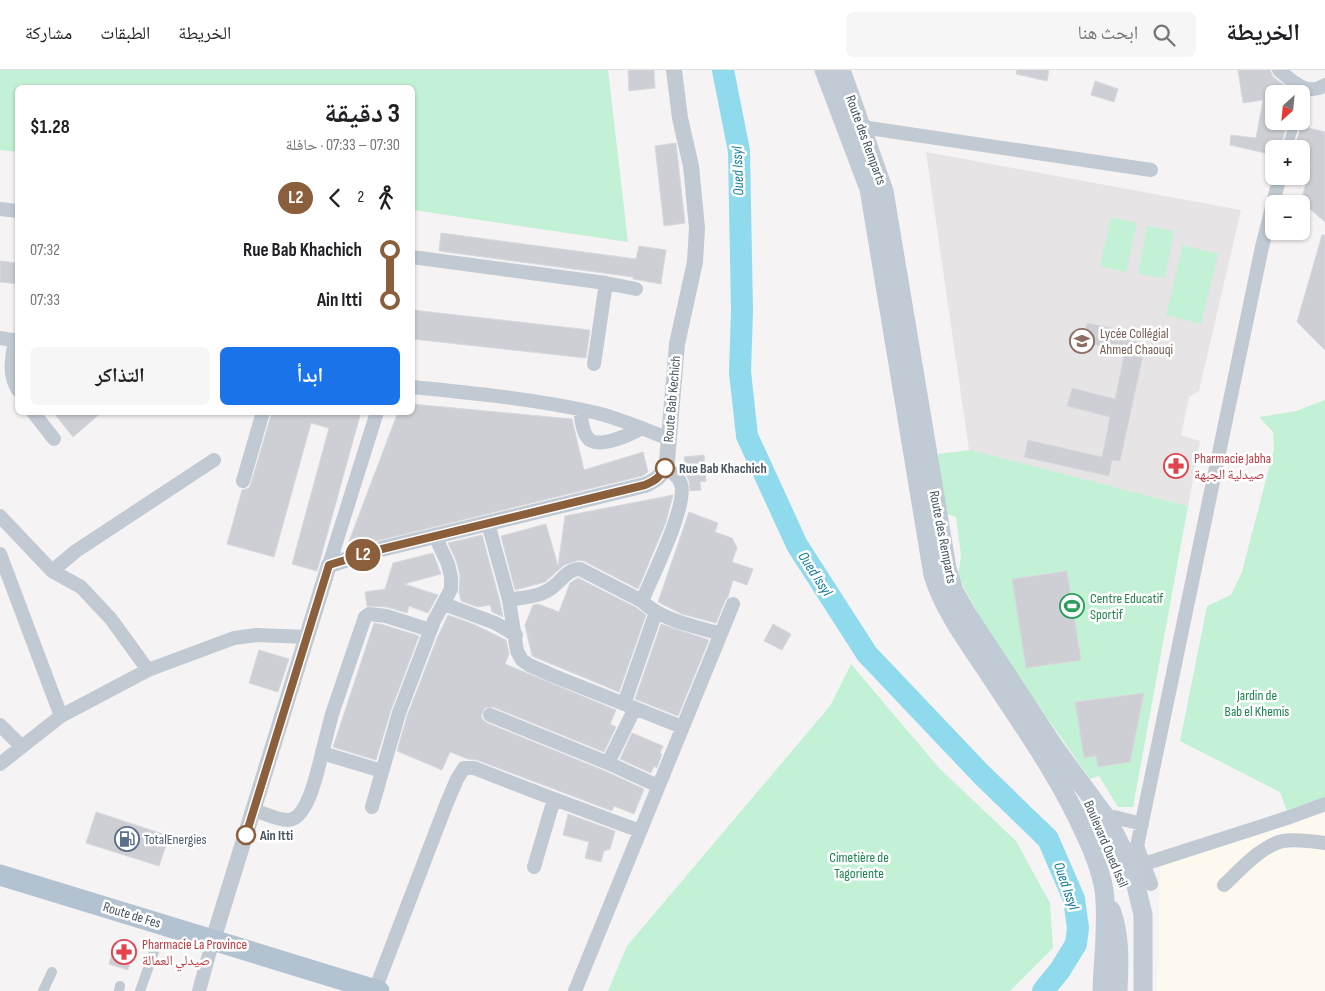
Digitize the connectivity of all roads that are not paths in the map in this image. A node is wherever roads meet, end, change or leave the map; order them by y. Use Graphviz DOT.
graph roads {
  1 [pos="674,70"];
  2 [pos="824,70"];
  3 [pos="841,70"];
  4 [pos="1279,70"];
  5 [pos="1297,85"];
  6 [pos="1325,85"];
  7 [pos="1310,92"];
  8 [pos="862,127"];
  9 [pos="1151,170"];
  10 [pos="1278,185"];
  11 [pos="0,209"];
  12 [pos="15,211"];
  13 [pos="415,257"];
  14 [pos="606,283"];
  15 [pos="636,289"];
  16 [pos="0,338"];
  17 [pos="15,341"];
  18 [pos="15,347"];
  19 [pos="594,364"];
  20 [pos="15,384"];
  21 [pos="415,387"];
  22 [pos="580,410"];
  23 [pos="35,415"];
  24 [pos="262,415"];
  25 [pos="376,415"];
  26 [pos="642,428"];
  27 [pos="54,439"];
  28 [pos="669,439"];
  29 [pos="214,460"];
  30 [pos="665,468"];
  31 [pos="243,481"];
  32 [pos="0,516"];
  33 [pos="488,523"];
  34 [pos="435,536"];
  35 [pos="0,554"];
  36 [pos="329,565"];
  37 [pos="52,571"];
  38 [pos="509,600"];
  39 [pos="642,601"];
  40 [pos="444,604"];
  41 [pos="733,604"];
  42 [pos="656,612"];
  43 [pos="430,630"];
  44 [pos="721,634"];
  45 [pos="516,635"];
  46 [pos="307,637"];
  47 [pos="148,670"];
  48 [pos="629,706"];
  49 [pos="490,714"];
  50 [pos="61,716"];
  51 [pos="0,725"];
  52 [pos="682,727"];
  53 [pos="22,748"];
  54 [pos="322,752"];
  55 [pos="0,764"];
  56 [pos="608,764"];
  57 [pos="382,771"];
  58 [pos="658,786"];
  59 [pos="1081,786"];
  60 [pos="554,800"];
  61 [pos="1325,804"];
  62 [pos="372,807"];
  63 [pos="254,810"];
  64 [pos="1108,820"];
  65 [pos="1142,824"];
  66 [pos="640,831"];
  67 [pos="1325,843"];
  68 [pos="1144,864"];
  69 [pos="534,867"];
  70 [pos="0,875"];
  71 [pos="1151,884"];
  72 [pos="1224,885"];
  73 [pos="1106,900"];
  74 [pos="213,940"];
  75 [pos="154,948"];
  76 [pos="52,972"];
  77 [pos="377,990"];
  78 [pos="43,991"];
  79 [pos="140,991"];
  80 [pos="199,991"];
  81 [pos="574,991"];
  82 [pos="1102,991"];
  83 [pos="1118,991"];
  84 [pos="1130,991"];
  85 [pos="1143,991"];
  1 -- 28 [label="street, Route Bab Kechich"];
  2 -- 73 [label="main road, Route des Remparts"];
  3 -- 8 [label="main road, Route des Remparts"];
  4 -- 5 [label="street"];
  6 -- 7 [label="street"];
  8 -- 9 [label="street"];
  8 -- 59 [label="main road, Route des Remparts"];
  10 -- 65 [label="street"];
  11 -- 12 [label="street"];
  13 -- 14 [label="street"];
  14 -- 15 [label="street"];
  14 -- 19 [label="street"];
  16 -- 17 [label="street"];
  18 -- 20 [label="street"];
  21 -- 22 [label="street"];
  22 -- 26 [label="street"];
  22 -- 26 [label="street"];
  23 -- 27 [label="street"];
  24 -- 31 [label="street"];
  25 -- 36 [label="street"];
  26 -- 28 [label="street"];
  28 -- 30 [label="street, Route Bab Kechich"];
  29 -- 37 [label="street"];
  30 -- 33 [label="street"];
  30 -- 39 [label="street"];
  32 -- 37 [label="street"];
  33 -- 34 [label="street"];
  33 -- 38 [label="street"];
  34 -- 36 [label="street"];
  34 -- 40 [label="street"];
  35 -- 50 [label="street"];
  36 -- 46 [label="street"];
  37 -- 47 [label="street"];
  38 -- 39 [label="street"];
  38 -- 45 [label="street"];
  39 -- 42 [label="street"];
  40 -- 43 [label="street"];
  40 -- 45 [label="street"];
  41 -- 44 [label="street"];
  42 -- 44 [label="street"];
  42 -- 48 [label="street"];
  43 -- 54 [label="street"];
  43 -- 57 [label="street"];
  44 -- 52 [label="street"];
  45 -- 48 [label="street"];
  46 -- 47 [label="street"];
  46 -- 63 [label="street"];
  47 -- 50 [label="street"];
  48 -- 52 [label="street"];
  48 -- 56 [label="street"];
  49 -- 56 [label="street"];
  50 -- 53 [label="street"];
  51 -- 53 [label="street"];
  52 -- 58 [label="street"];
  53 -- 55 [label="street"];
  54 -- 57 [label="street"];
  54 -- 63 [label="street"];
  56 -- 58 [label="street"];
  57 -- 62 [label="street"];
  58 -- 66 [label="street"];
  59 -- 64 [label="main road, Route des Remparts"];
  59 -- 84 [label="main road, Boulevard Oued Issil"];
  60 -- 66 [label="street"];
  60 -- 69 [label="street"];
  60 -- 77 [label="street"];
  61 -- 68 [label="street"];
  63 -- 74 [label="street"];
  64 -- 65 [label="street"];
  64 -- 85 [label="main road, Route des Remparts"];
  65 -- 68 [label="street"];
  66 -- 81 [label="street"];
  67 -- 72 [label="street"];
  68 -- 71 [label="street"];
  70 -- 74 [label="main road, Route de Fes"];
  73 -- 82 [label="main road, Route des Remparts"];
  73 -- 83 [label="main road, Boulevard Oued Issil"];
  74 -- 77 [label="main road, Route de Fes"];
  74 -- 80 [label="street"];
  75 -- 79 [label="street"];
  76 -- 78 [label="street"];
}
